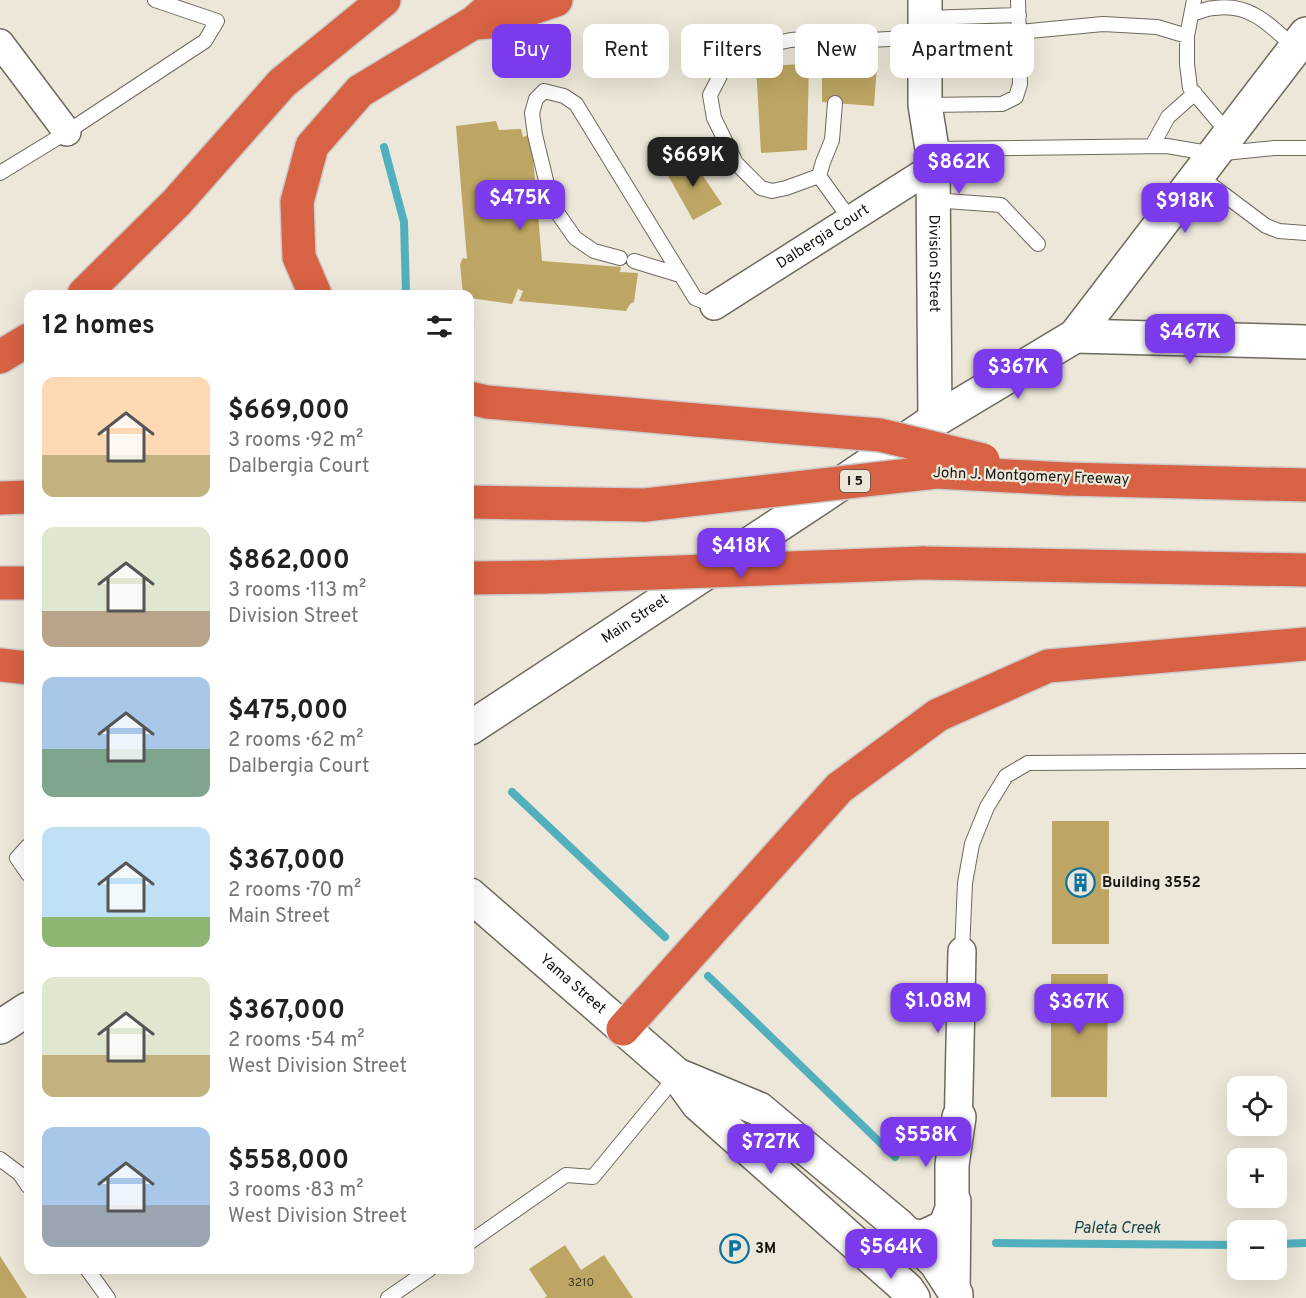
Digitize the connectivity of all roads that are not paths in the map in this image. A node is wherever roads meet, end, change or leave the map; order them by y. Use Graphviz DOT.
graph roads {
  1 [pos="155,0"];
  2 [pos="383,0"];
  3 [pos="500,0"];
  4 [pos="556,0"];
  5 [pos="1018,0"];
  6 [pos="1193,7"];
  7 [pos="1018,15"];
  8 [pos="925,18"];
  9 [pos="473,23"];
  10 [pos="1019,24"];
  11 [pos="878,30"];
  12 [pos="1034,31"];
  13 [pos="1187,36"];
  14 [pos="795,40"];
  15 [pos="1300,41"];
  16 [pos="0,43"];
  17 [pos="1020,78"];
  18 [pos="1195,93"];
  19 [pos="836,103"];
  20 [pos="926,105"];
  21 [pos="67,132"];
  22 [pos="1152,146"];
  23 [pos="1306,148"];
  24 [pos="1214,154"];
  25 [pos="932,158"];
  26 [pos="0,173"];
  27 [pos="819,176"];
  28 [pos="933,200"];
  29 [pos="850,219"];
  30 [pos="1306,233"];
  31 [pos="1038,244"];
  32 [pos="680,274"];
  33 [pos="88,290"];
  34 [pos="313,290"];
  35 [pos="714,306"];
  36 [pos="1074,336"];
  37 [pos="24,342"];
  38 [pos="1306,342"];
  39 [pos="0,357"];
  40 [pos="474,399"];
  41 [pos="935,420"];
  42 [pos="1066,479"];
  43 [pos="1306,485"];
  44 [pos="24,497"];
  45 [pos="0,498"];
  46 [pos="474,502"];
  47 [pos="1306,570"];
  48 [pos="474,578"];
  49 [pos="0,583"];
  50 [pos="24,583"];
  51 [pos="1306,644"];
  52 [pos="0,665"];
  53 [pos="24,668"];
  54 [pos="474,725"];
  55 [pos="1306,761"];
  56 [pos="24,850"];
  57 [pos="24,868"];
  58 [pos="474,898"];
  59 [pos="962,951"];
  60 [pos="24,1012"];
  61 [pos="0,1027"];
  62 [pos="624,1029"];
  63 [pos="677,1076"];
  64 [pos="959,1117"];
  65 [pos="0,1159"];
  66 [pos="24,1180"];
  67 [pos="908,1235"];
  68 [pos="474,1239"];
  69 [pos="91,1274"];
  70 [pos="423,1274"];
  71 [pos="948,1297"];
  72 [pos="108,1298"];
  73 [pos="388,1298"];
  74 [pos="894,1298"];
  75 [pos="913,1298"];
  1 -- 21 [label="lane"];
  2 -- 33 [label="highway"];
  3 -- 9 [label="highway"];
  4 -- 9 [label="highway"];
  5 -- 7 [label="lane"];
  6 -- 13 [label="lane"];
  6 -- 15 [label="lane"];
  7 -- 8 [label="lane"];
  7 -- 10 [label="lane"];
  8 -- 11 [label="lane"];
  8 -- 20 [label="street, Division Street"];
  9 -- 34 [label="highway"];
  12 -- 13 [label="lane"];
  13 -- 18 [label="lane"];
  14 -- 27 [label="lane"];
  15 -- 24 [label="street"];
  16 -- 21 [label="street"];
  17 -- 20 [label="lane"];
  18 -- 22 [label="lane"];
  18 -- 24 [label="lane"];
  19 -- 27 [label="lane"];
  20 -- 25 [label="street, Division Street"];
  21 -- 26 [label="lane"];
  22 -- 24 [label="lane"];
  22 -- 25 [label="lane"];
  23 -- 24 [label="lane"];
  24 -- 30 [label="lane"];
  24 -- 36 [label="street"];
  25 -- 28 [label="street, Division Street"];
  25 -- 29 [label="street, Dalbergia Court"];
  27 -- 29 [label="lane"];
  28 -- 31 [label="lane"];
  28 -- 41 [label="street, Division Street"];
  29 -- 35 [label="street, Dalbergia Court"];
  32 -- 32 [label="lane"];
  32 -- 35 [label="lane"];
  36 -- 38 [label="street"];
  36 -- 41 [label="street, Main Street"];
  37 -- 39 [label="highway"];
  40 -- 42 [label="highway, bridge"];
  41 -- 54 [label="street, Main Street"];
  42 -- 43 [label="highway, John J. Montgomery Freeway / I 5"];
  42 -- 46 [label="highway, John J. Montgomery Freeway / I 5, bridge"];
  44 -- 45 [label="highway"];
  47 -- 48 [label="highway, bridge"];
  49 -- 50 [label="highway"];
  51 -- 62 [label="highway"];
  52 -- 53 [label="highway"];
  55 -- 59 [label="lane"];
  56 -- 57 [label="lane"];
  58 -- 62 [label="street, Yama Street"];
  59 -- 64 [label="street"];
  60 -- 61 [label="street"];
  62 -- 63 [label="street, Yama Street"];
  63 -- 67 [label="street, Yama Street"];
  63 -- 68 [label="lane"];
  63 -- 71 [label="street"];
  63 -- 74 [label="street, Yama Street"];
  63 -- 75 [label="street"];
  64 -- 67 [label="street"];
  64 -- 71 [label="street"];
  65 -- 66 [label="lane"];
  67 -- 71 [label="street, Yama Street"];
  69 -- 72 [label="lane"];
  70 -- 73 [label="lane"];
}
